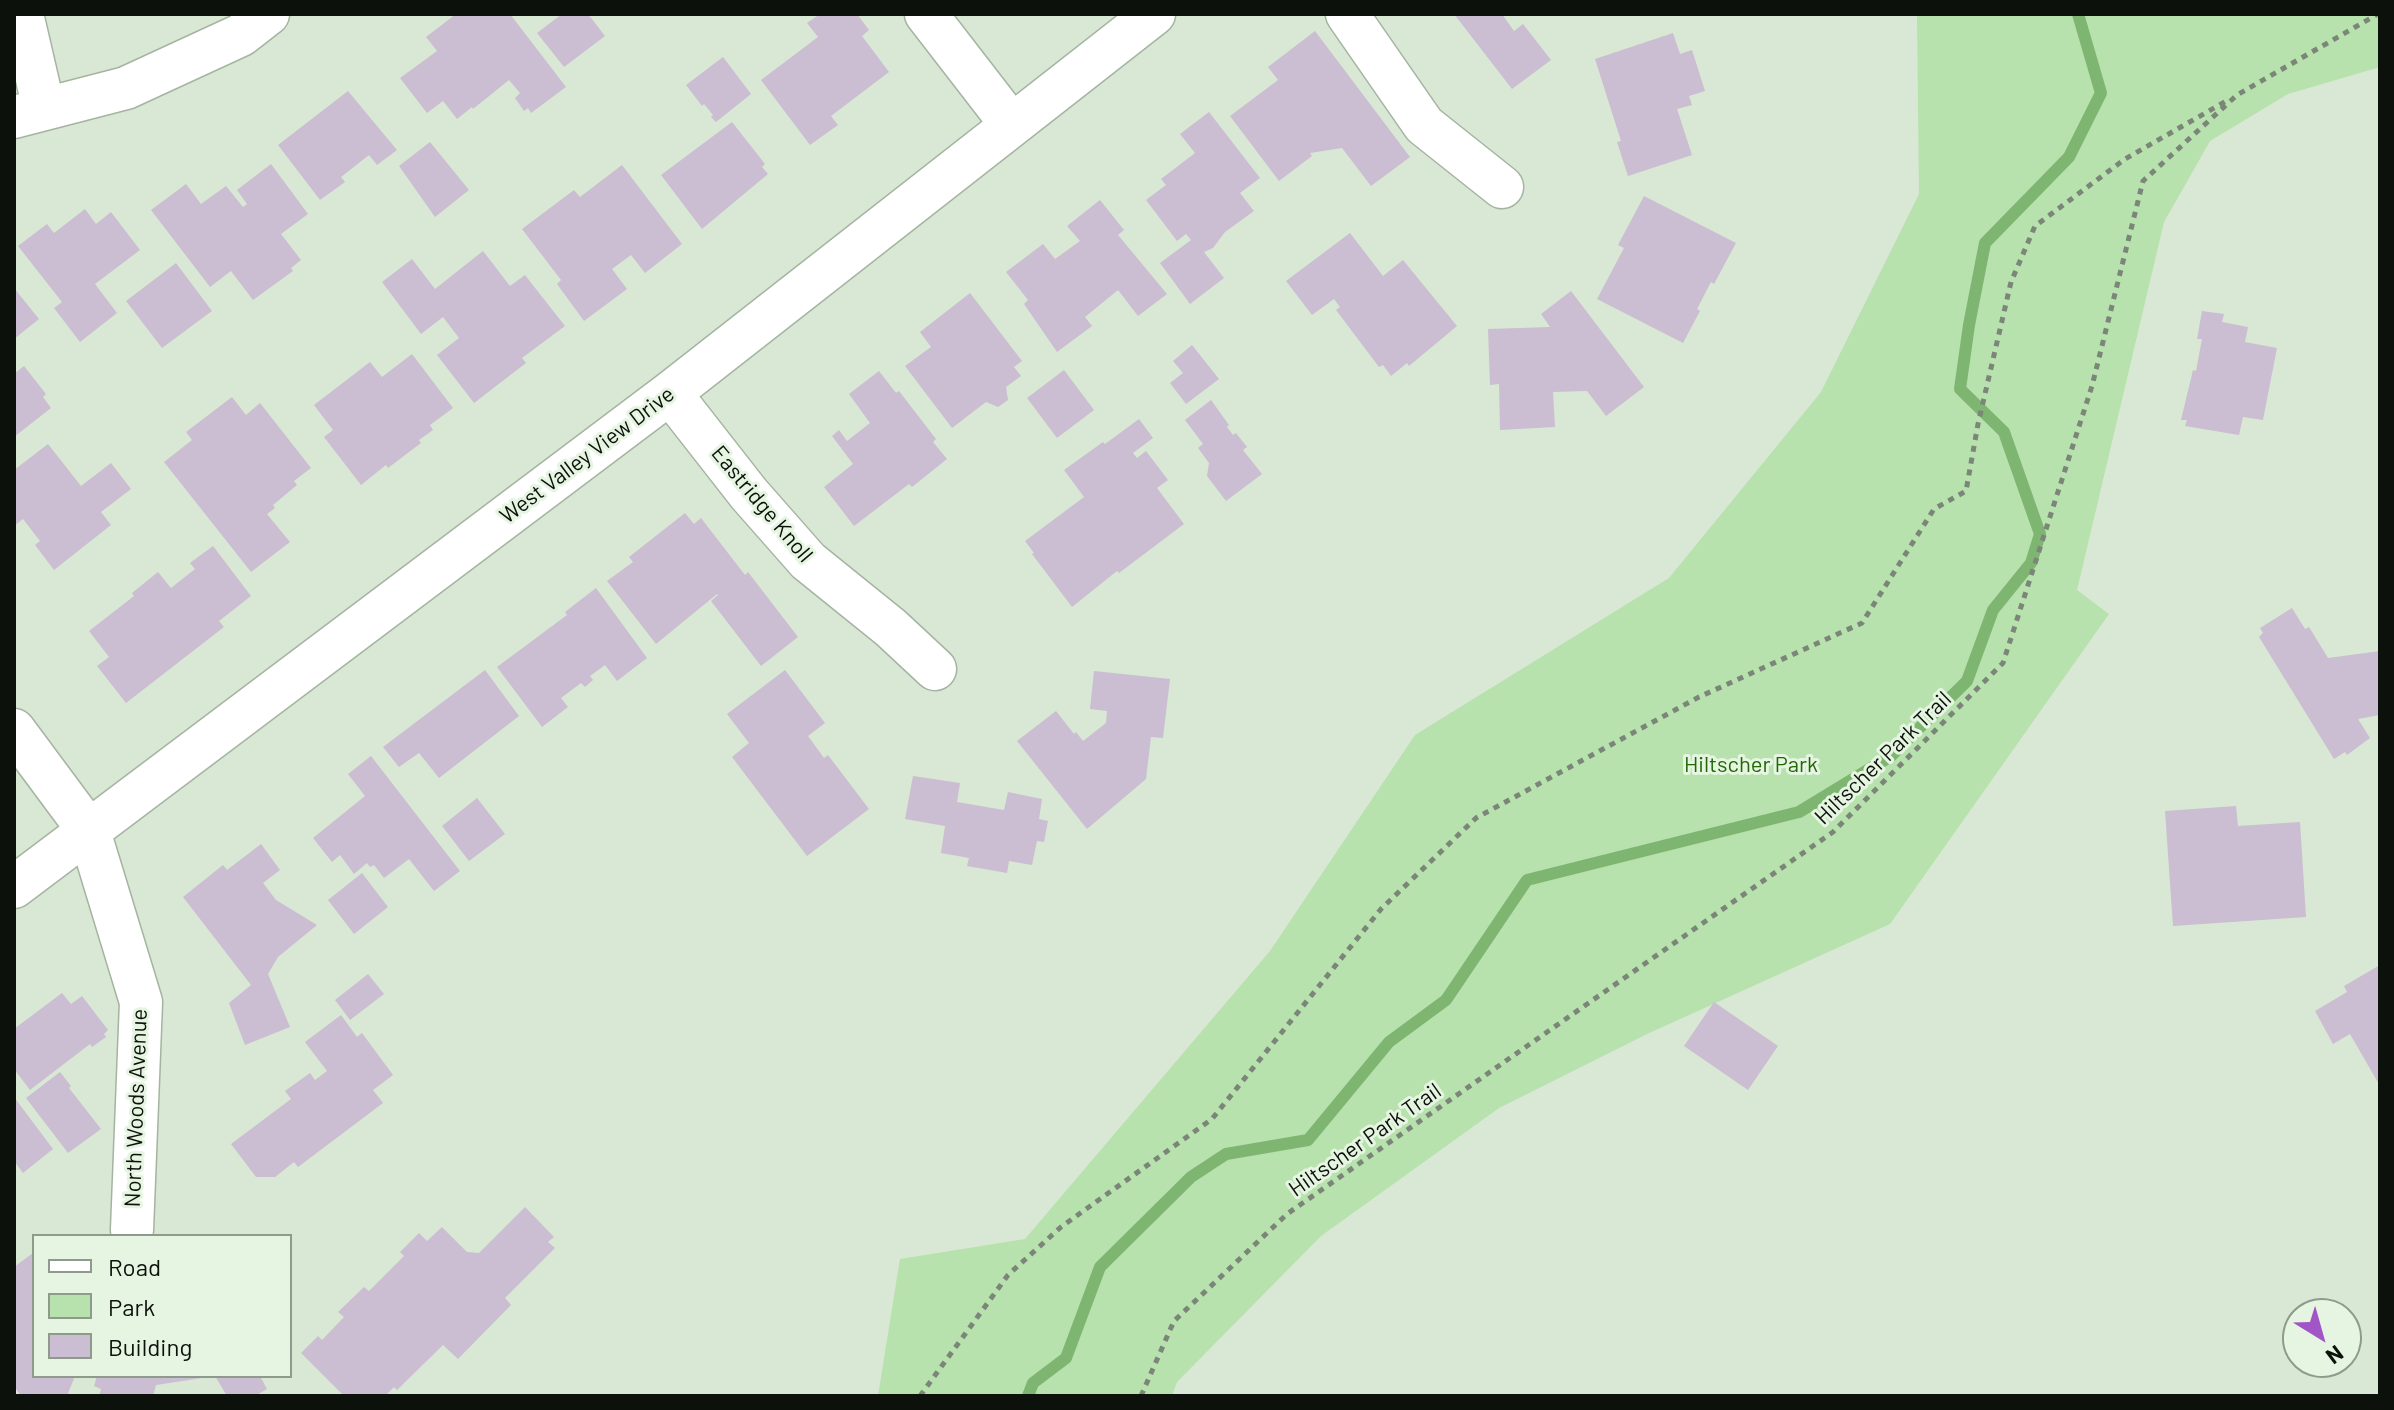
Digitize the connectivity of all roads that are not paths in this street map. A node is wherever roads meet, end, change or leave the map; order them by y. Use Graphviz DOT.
graph roads {
  1 [pos="22,14"];
  2 [pos="268,14"];
  3 [pos="926,14"];
  4 [pos="1154,14"];
  5 [pos="1347,14"];
  6 [pos="29,113"];
  7 [pos="1011,124"];
  8 [pos="1502,187"];
  9 [pos="670,393"];
  10 [pos="935,669"];
  11 [pos="14,730"];
  12 [pos="89,831"];
  13 [pos="14,887"];
  14 [pos="132,1230"];
  1 -- 6 [label="street"];
  2 -- 6 [label="street"];
  3 -- 7 [label="street"];
  4 -- 7 [label="street, West Valley View Drive"];
  5 -- 8 [label="street"];
  7 -- 9 [label="street, West Valley View Drive"];
  9 -- 10 [label="street, Eastridge Knoll"];
  9 -- 12 [label="street, West Valley View Drive"];
  11 -- 12 [label="street, North Woods Avenue"];
  12 -- 13 [label="street, West Valley View Drive"];
  12 -- 14 [label="street, North Woods Avenue"];
}
